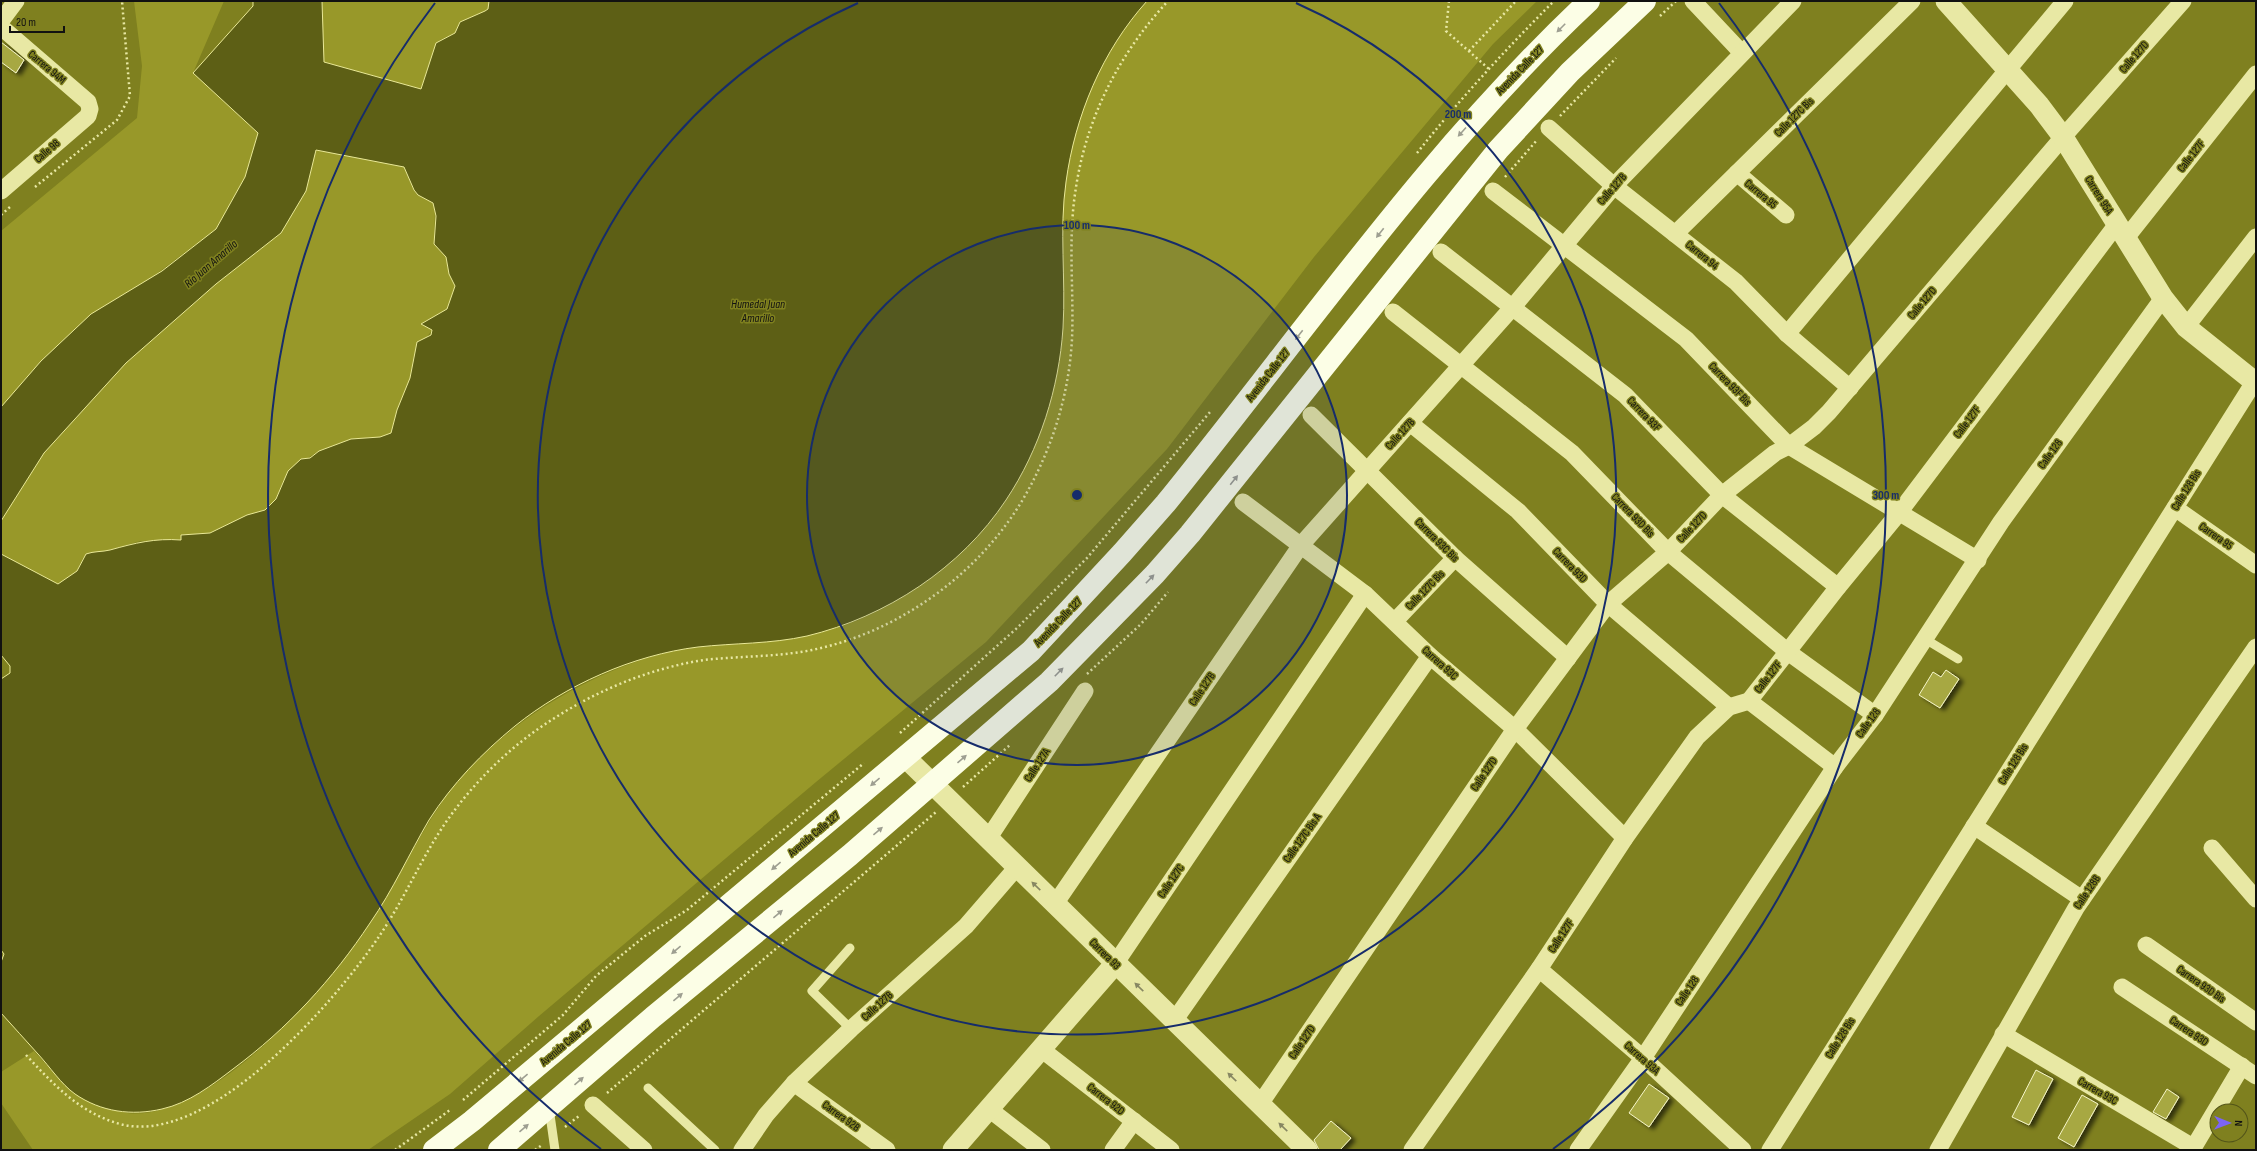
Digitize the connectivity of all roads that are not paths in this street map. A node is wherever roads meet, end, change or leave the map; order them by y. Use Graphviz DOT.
graph roads {
  1 [pos="16,1"];
  2 [pos="1589,1"];
  3 [pos="1645,1"];
  4 [pos="1693,1"];
  5 [pos="1793,1"];
  6 [pos="1912,1"];
  7 [pos="1946,1"];
  8 [pos="2065,1"];
  9 [pos="2183,1"];
  10 [pos="1,21"];
  11 [pos="1,27"];
  12 [pos="1741,52"];
  13 [pos="2006,68"];
  14 [pos="2256,74"];
  15 [pos="90,109"];
  16 [pos="1549,128"];
  17 [pos="2064,137"];
  18 [pos="1737,173"];
  19 [pos="1614,186"];
  20 [pos="1493,191"];
  21 [pos="1,192"];
  22 [pos="1786,215"];
  23 [pos="2121,231"];
  24 [pos="1675,234"];
  25 [pos="2256,236"];
  26 [pos="1565,244"];
  27 [pos="1441,252"];
  28 [pos="2163,298"];
  29 [pos="1512,308"];
  30 [pos="1393,312"];
  31 [pos="2186,327"];
  32 [pos="1787,334"];
  33 [pos="1461,366"];
  34 [pos="2255,381"];
  35 [pos="1850,388"];
  36 [pos="1311,415"];
  37 [pos="1410,423"];
  38 [pos="1789,446"];
  39 [pos="1367,470"];
  40 [pos="1722,495"];
  41 [pos="1243,502"];
  42 [pos="2175,508"];
  43 [pos="1898,514"];
  44 [pos="1301,545"];
  45 [pos="1668,552"];
  46 [pos="1455,558"];
  47 [pos="1978,560"];
  48 [pos="2256,565"];
  49 [pos="1838,587"];
  50 [pos="1365,594"];
  51 [pos="1608,604"];
  52 [pos="1395,622"];
  53 [pos="1925,638"];
  54 [pos="2256,647"];
  55 [pos="1788,652"];
  56 [pos="1430,656"];
  57 [pos="1568,658"];
  58 [pos="1958,659"];
  59 [pos="1085,691"];
  60 [pos="1749,701"];
  61 [pos="1729,707"];
  62 [pos="1875,715"];
  63 [pos="1515,729"];
  64 [pos="905,757"];
  65 [pos="1835,767"];
  66 [pos="933,784"];
  67 [pos="1974,826"];
  68 [pos="1625,838"];
  69 [pos="988,839"];
  70 [pos="2212,848"];
  71 [pos="1017,867"];
  72 [pos="2082,899"];
  73 [pos="2256,899"];
  74 [pos="1055,904"];
  75 [pos="2146,945"];
  76 [pos="850,948"];
  77 [pos="1115,964"];
  78 [pos="1539,969"];
  79 [pos="2122,987"];
  80 [pos="1174,1021"];
  81 [pos="2256,1022"];
  82 [pos="851,1029"];
  83 [pos="2002,1034"];
  84 [pos="1041,1049"];
  85 [pos="1643,1058"];
  86 [pos="2242,1066"];
  87 [pos="2256,1076"];
  88 [pos="794,1082"];
  89 [pos="648,1088"];
  90 [pos="1260,1104"];
  91 [pos="593,1105"];
  92 [pos="549,1106"];
  93 [pos="989,1109"];
  94 [pos="1134,1121"];
  95 [pos="2193,1148"];
  96 [pos="434,1150"];
  97 [pos="499,1150"];
  98 [pos="555,1150"];
  99 [pos="644,1150"];
  100 [pos="715,1150"];
  101 [pos="742,1150"];
  102 [pos="886,1150"];
  103 [pos="953,1150"];
  104 [pos="1042,1150"];
  105 [pos="1113,1150"];
  106 [pos="1171,1150"];
  107 [pos="1307,1150"];
  108 [pos="1412,1150"];
  109 [pos="1578,1150"];
  110 [pos="1742,1150"];
  111 [pos="1770,1150"];
  112 [pos="1938,1150"];
  1 -- 10 [label="street"];
  2 -- 64 [label="main road, Avenida Calle 127, one-way"];
  66 -- 3 [label="main road, one-way"];
  4 -- 12 [label="street"];
  5 -- 12 [label="street, Calle 127B"];
  6 -- 18 [label="street, Calle 127C Bis"];
  7 -- 13 [label="street, Carrera 95A"];
  8 -- 13 [label="street"];
  9 -- 17 [label="street, Calle 127D"];
  11 -- 15 [label="street, Carrera 94M"];
  12 -- 19 [label="street, Calle 127B"];
  13 -- 17 [label="street, Carrera 95A"];
  13 -- 32 [label="street"];
  14 -- 23 [label="street, Calle 127F"];
  15 -- 21 [label="street, Calle 98"];
  16 -- 19 [label="street, Carrera 94"];
  17 -- 23 [label="street, Carrera 95A"];
  17 -- 35 [label="street, Calle 127D"];
  18 -- 22 [label="street, Carrera 95"];
  18 -- 24 [label="street, Calle 127C Bis"];
  19 -- 24 [label="street, Carrera 94"];
  19 -- 26 [label="street, Calle 127B"];
  20 -- 26 [label="street, Carrera 93F Bis"];
  23 -- 28 [label="street, Carrera 95A"];
  23 -- 43 [label="street, Calle 127F"];
  24 -- 32 [label="street, Carrera 94"];
  25 -- 31 [label="street"];
  26 -- 29 [label="street, Calle 127B"];
  26 -- 38 [label="street, Carrera 93F Bis"];
  27 -- 29 [label="street, Carrera 93F"];
  28 -- 31 [label="street, Carrera 95A"];
  28 -- 47 [label="street, Calle 128"];
  29 -- 33 [label="street, Calle 127B"];
  29 -- 40 [label="street, Carrera 93F"];
  30 -- 33 [label="street, Carrera 93D Bis"];
  31 -- 34 [label="street, Carrera 95A"];
  32 -- 35 [label="street, Carrera 94"];
  33 -- 37 [label="street, Calle 127B"];
  33 -- 45 [label="street, Carrera 93D Bis"];
  34 -- 42 [label="street, Calle 128 Bis"];
  35 -- 38 [label="street, Calle 127D"];
  36 -- 39 [label="street, Carrera 93C Bis"];
  37 -- 39 [label="street, Calle 127B"];
  37 -- 51 [label="street, Carrera 93D"];
  38 -- 40 [label="street, Calle 127D"];
  38 -- 43 [label="street, Carrera 93F Bis"];
  39 -- 44 [label="street, Calle 127B"];
  39 -- 46 [label="street, Carrera 93C Bis"];
  40 -- 45 [label="street, Calle 127D"];
  40 -- 49 [label="street, Carrera 93F"];
  41 -- 44 [label="street, Carrera 93C"];
  42 -- 48 [label="street, Carrera 95"];
  42 -- 67 [label="street, Calle 128 Bis"];
  43 -- 47 [label="street, Carrera 93F Bis"];
  43 -- 49 [label="street, Calle 127F"];
  44 -- 50 [label="street, Carrera 93C"];
  44 -- 74 [label="street, Calle 127B"];
  45 -- 51 [label="street, Calle 127D"];
  45 -- 55 [label="street, Carrera 93D Bis"];
  46 -- 52 [label="street, Calle 127C Bis"];
  46 -- 57 [label="street, Carrera 93C Bis"];
  47 -- 53 [label="street, Calle 128"];
  49 -- 55 [label="street, Calle 127F"];
  50 -- 52 [label="street, Carrera 93C"];
  50 -- 77 [label="street, Calle 127C"];
  51 -- 57 [label="street, Calle 127D"];
  51 -- 61 [label="street, Carrera 93D"];
  52 -- 56 [label="street, Carrera 93C"];
  53 -- 58 [label="lane"];
  53 -- 62 [label="street, Calle 128"];
  54 -- 72 [label="street, Calle 128B"];
  55 -- 60 [label="street, Calle 127F"];
  55 -- 62 [label="street, Carrera 93D Bis"];
  56 -- 63 [label="street, Carrera 93C"];
  56 -- 80 [label="street, Calle 127C Bis A"];
  57 -- 63 [label="street, Calle 127D"];
  59 -- 69 [label="street, Calle 127A"];
  60 -- 61 [label="street, Calle 127F"];
  60 -- 65 [label="street"];
  61 -- 68 [label="street, Calle 127F"];
  62 -- 65 [label="street, Calle 128"];
  63 -- 68 [label="street, Carrera 93C"];
  63 -- 90 [label="street, Calle 127D"];
  64 -- 66 [label="street, Carrera 93"];
  64 -- 96 [label="main road, Avenida Calle 127, one-way"];
  65 -- 85 [label="street, Calle 128"];
  66 -- 69 [label="street, Carrera 93"];
  92 -- 66 [label="main road, one-way"];
  67 -- 72 [label="street"];
  67 -- 111 [label="street, Calle 128 Bis"];
  68 -- 78 [label="street, Calle 127F"];
  69 -- 71 [label="street, Carrera 93"];
  70 -- 73 [label="street"];
  74 -- 71 [label="street, Carrera 93, one-way"];
  71 -- 82 [label="street, Calle 127B"];
  72 -- 83 [label="street, Calle 128B"];
  74 -- 77 [label="street, Carrera 93"];
  75 -- 81 [label="street, Carrera 93D Bis"];
  76 -- 82 [label="lane"];
  80 -- 77 [label="street, Carrera 93, one-way"];
  77 -- 84 [label="street, Calle 127C"];
  78 -- 85 [label="street, Carrera 93A"];
  78 -- 108 [label="street, Calle 127F"];
  79 -- 86 [label="street, Carrera 93D"];
  90 -- 80 [label="street, Carrera 93, one-way"];
  82 -- 88 [label="street, Calle 127B"];
  83 -- 95 [label="street, Carrera 93C"];
  83 -- 112 [label="street, Calle 128B"];
  84 -- 93 [label="street, Calle 127C"];
  84 -- 94 [label="street, Carrera 92D"];
  85 -- 109 [label="street, Calle 128"];
  85 -- 110 [label="street, Carrera 93A"];
  86 -- 87 [label="street, Carrera 93D"];
  86 -- 95 [label="street"];
  88 -- 101 [label="street, Calle 127B"];
  88 -- 102 [label="street, Carrera 92B"];
  89 -- 100 [label="lane"];
  107 -- 90 [label="street, Carrera 93, one-way"];
  91 -- 99 [label="street"];
  97 -- 92 [label="main road, one-way"];
  92 -- 98 [label="lane"];
  93 -- 103 [label="street, Calle 127C"];
  93 -- 104 [label="street"];
  94 -- 105 [label="street"];
  94 -- 106 [label="street, Carrera 92D"];
}
